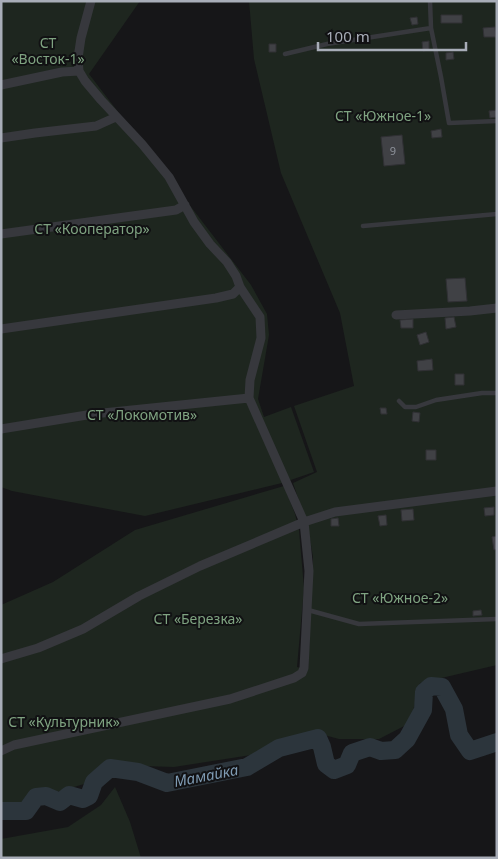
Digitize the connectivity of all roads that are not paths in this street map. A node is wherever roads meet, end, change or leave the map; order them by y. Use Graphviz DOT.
graph roads {
  1 [pos="91,1"];
  2 [pos="430,1"];
  3 [pos="431,28"];
  4 [pos="285,54"];
  5 [pos="78,71"];
  6 [pos="1,85"];
  7 [pos="116,116"];
  8 [pos="497,121"];
  9 [pos="1,138"];
  10 [pos="185,205"];
  11 [pos="497,214"];
  12 [pos="363,226"];
  13 [pos="1,234"];
  14 [pos="240,287"];
  15 [pos="497,308"];
  16 [pos="396,315"];
  17 [pos="1,329"];
  18 [pos="497,393"];
  19 [pos="248,398"];
  20 [pos="399,401"];
  21 [pos="1,429"];
  22 [pos="497,491"];
  23 [pos="304,522"];
  24 [pos="307,609"];
  25 [pos="497,618"];
  26 [pos="1,658"];
  27 [pos="1,751"];
  1 -- 5 [label="street"];
  2 -- 3 [label="lane"];
  3 -- 4 [label="lane"];
  3 -- 8 [label="lane"];
  5 -- 6 [label="street"];
  5 -- 7 [label="street"];
  7 -- 9 [label="street"];
  7 -- 10 [label="street"];
  10 -- 13 [label="street"];
  10 -- 14 [label="street"];
  11 -- 12 [label="lane"];
  14 -- 17 [label="street"];
  14 -- 19 [label="street"];
  15 -- 16 [label="street"];
  18 -- 20 [label="lane"];
  19 -- 21 [label="street"];
  19 -- 23 [label="street"];
  22 -- 23 [label="street"];
  23 -- 24 [label="street"];
  23 -- 26 [label="street"];
  24 -- 25 [label="lane"];
  24 -- 27 [label="street"];
}
